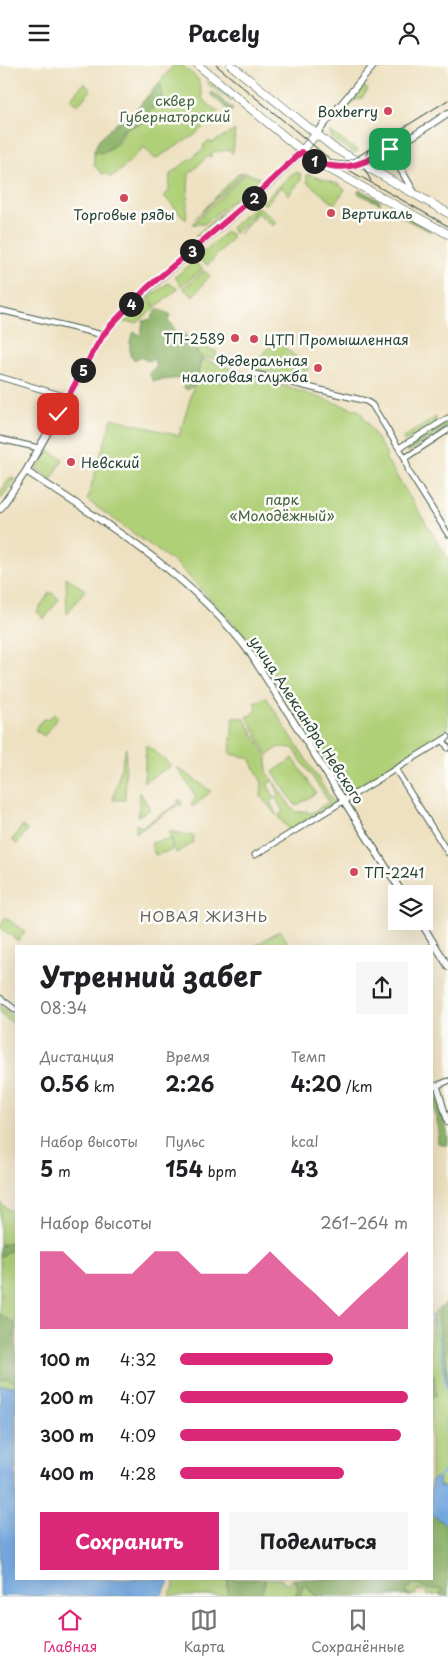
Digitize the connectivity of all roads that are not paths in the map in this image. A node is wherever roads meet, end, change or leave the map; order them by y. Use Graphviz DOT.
graph roads {
  1 [pos="198,65"];
  2 [pos="231,65"];
  3 [pos="374,65"];
  4 [pos="448,113"];
  5 [pos="317,133"];
  6 [pos="390,149"];
  7 [pos="301,152"];
  8 [pos="320,164"];
  9 [pos="359,164"];
  10 [pos="415,195"];
  11 [pos="448,213"];
  12 [pos="448,233"];
  13 [pos="0,310"];
  14 [pos="103,335"];
  15 [pos="254,374"];
  16 [pos="0,377"];
  17 [pos="67,397"];
  18 [pos="448,418"];
  19 [pos="448,430"];
  20 [pos="0,439"];
  21 [pos="399,448"];
  22 [pos="38,449"];
  23 [pos="405,458"];
  24 [pos="26,471"];
  25 [pos="0,509"];
  26 [pos="448,534"];
  27 [pos="446,739"];
  28 [pos="448,748"];
  29 [pos="396,770"];
  30 [pos="345,801"];
  31 [pos="448,853"];
  32 [pos="255,855"];
  33 [pos="397,885"];
  34 [pos="426,930"];
  35 [pos="448,966"];
  36 [pos="0,998"];
  37 [pos="15,1009"];
  38 [pos="448,1081"];
  39 [pos="437,1085"];
  40 [pos="433,1087"];
  41 [pos="448,1123"];
  1 -- 7 [label="main road"];
  2 -- 5 [label="main road"];
  3 -- 5 [label="street"];
  4 -- 6 [label="street"];
  5 -- 7 [label="main road"];
  5 -- 9 [label="main road"];
  6 -- 9 [label="street"];
  6 -- 10 [label="street"];
  7 -- 8 [label="main road"];
  7 -- 14 [label="street"];
  8 -- 9 [label="street"];
  8 -- 12 [label="main road"];
  9 -- 10 [label="main road"];
  10 -- 11 [label="main road"];
  13 -- 14 [label="street"];
  14 -- 17 [label="street"];
  15 -- 21 [label="street"];
  16 -- 17 [label="street"];
  17 -- 22 [label="street"];
  18 -- 21 [label="street"];
  19 -- 23 [label="street"];
  20 -- 22 [label="street"];
  21 -- 23 [label="street"];
  22 -- 24 [label="street"];
  23 -- 26 [label="street"];
  24 -- 25 [label="street"];
  24 -- 30 [label="street, улица Александра Невского"];
  27 -- 28 [label="street"];
  27 -- 29 [label="street"];
  29 -- 30 [label="street"];
  29 -- 31 [label="street"];
  30 -- 32 [label="street"];
  30 -- 33 [label="street, улица Александра Невского"];
  34 -- 35 [label="street"];
  36 -- 37 [label="street"];
  38 -- 39 [label="street"];
  39 -- 40 [label="street"];
  39 -- 41 [label="street"];
}
